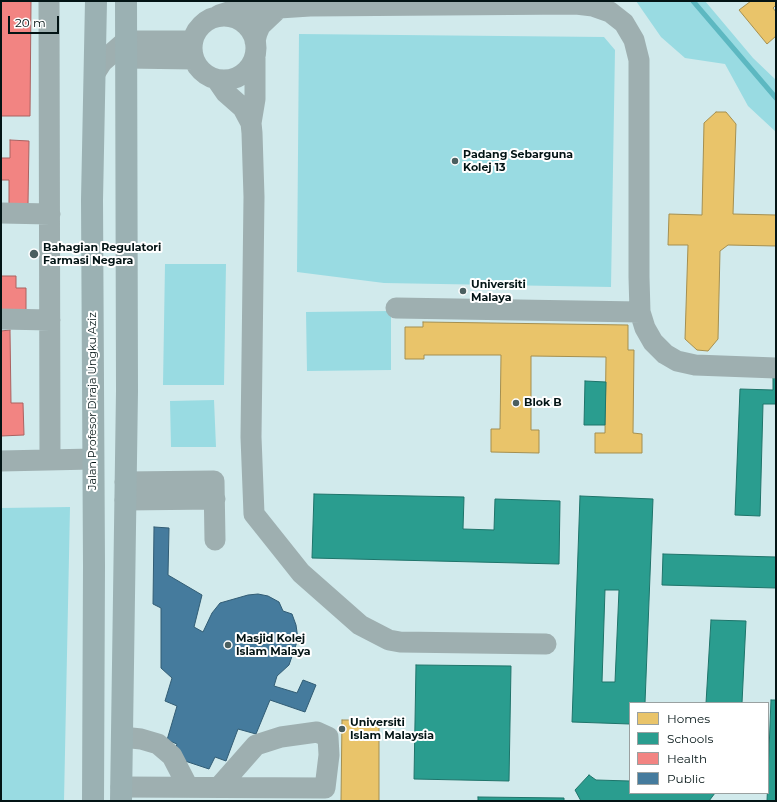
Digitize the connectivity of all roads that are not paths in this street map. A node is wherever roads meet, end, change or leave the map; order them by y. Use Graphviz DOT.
graph roads {
  1 [pos="49,1"];
  2 [pos="96,1"];
  3 [pos="126,1"];
  4 [pos="279,8"];
  5 [pos="213,18"];
  6 [pos="126,50"];
  7 [pos="193,50"];
  8 [pos="255,50"];
  9 [pos="95,73"];
  10 [pos="217,80"];
  11 [pos="251,122"];
  12 [pos="1,213"];
  13 [pos="50,214"];
  14 [pos="396,308"];
  15 [pos="640,312"];
  16 [pos="1,319"];
  17 [pos="50,320"];
  18 [pos="776,368"];
  19 [pos="93,459"];
  20 [pos="50,460"];
  21 [pos="1,461"];
  22 [pos="125,491"];
  23 [pos="215,540"];
  24 [pos="94,566"];
  25 [pos="546,644"];
  26 [pos="122,737"];
  27 [pos="188,787"];
  28 [pos="219,787"];
  29 [pos="121,794"];
  30 [pos="79,801"];
  31 [pos="93,801"];
  1 -- 13 [label="lane"];
  2 -- 9 [label="main road, Jalan Profesor Diraja Ungku Aziz"];
  3 -- 6 [label="main road"];
  4 -- 5 [label="lane"];
  4 -- 8 [label="lane"];
  4 -- 15 [label="lane"];
  5 -- 7 [label="lane"];
  5 -- 8 [label="lane"];
  6 -- 7 [label="lane"];
  6 -- 9 [label="lane"];
  6 -- 22 [label="main road"];
  7 -- 10 [label="lane"];
  8 -- 10 [label="lane"];
  8 -- 11 [label="lane"];
  9 -- 19 [label="main road, Jalan Profesor Diraja Ungku Aziz"];
  10 -- 11 [label="lane"];
  11 -- 25 [label="lane"];
  12 -- 13 [label="lane"];
  13 -- 17 [label="lane"];
  14 -- 15 [label="lane"];
  15 -- 18 [label="lane"];
  16 -- 17 [label="lane"];
  17 -- 20 [label="lane"];
  19 -- 20 [label="lane"];
  19 -- 24 [label="main road, Jalan Profesor Diraja Ungku Aziz"];
  20 -- 21 [label="lane"];
  22 -- 23 [label="lane"];
  22 -- 26 [label="main road"];
  24 -- 30 [label="main road"];
  24 -- 31 [label="main road, Jalan Profesor Diraja Ungku Aziz"];
  26 -- 27 [label="lane"];
  26 -- 29 [label="main road"];
  27 -- 28 [label="lane"];
  27 -- 29 [label="lane"];
  28 -- 28 [label="lane"];
}
